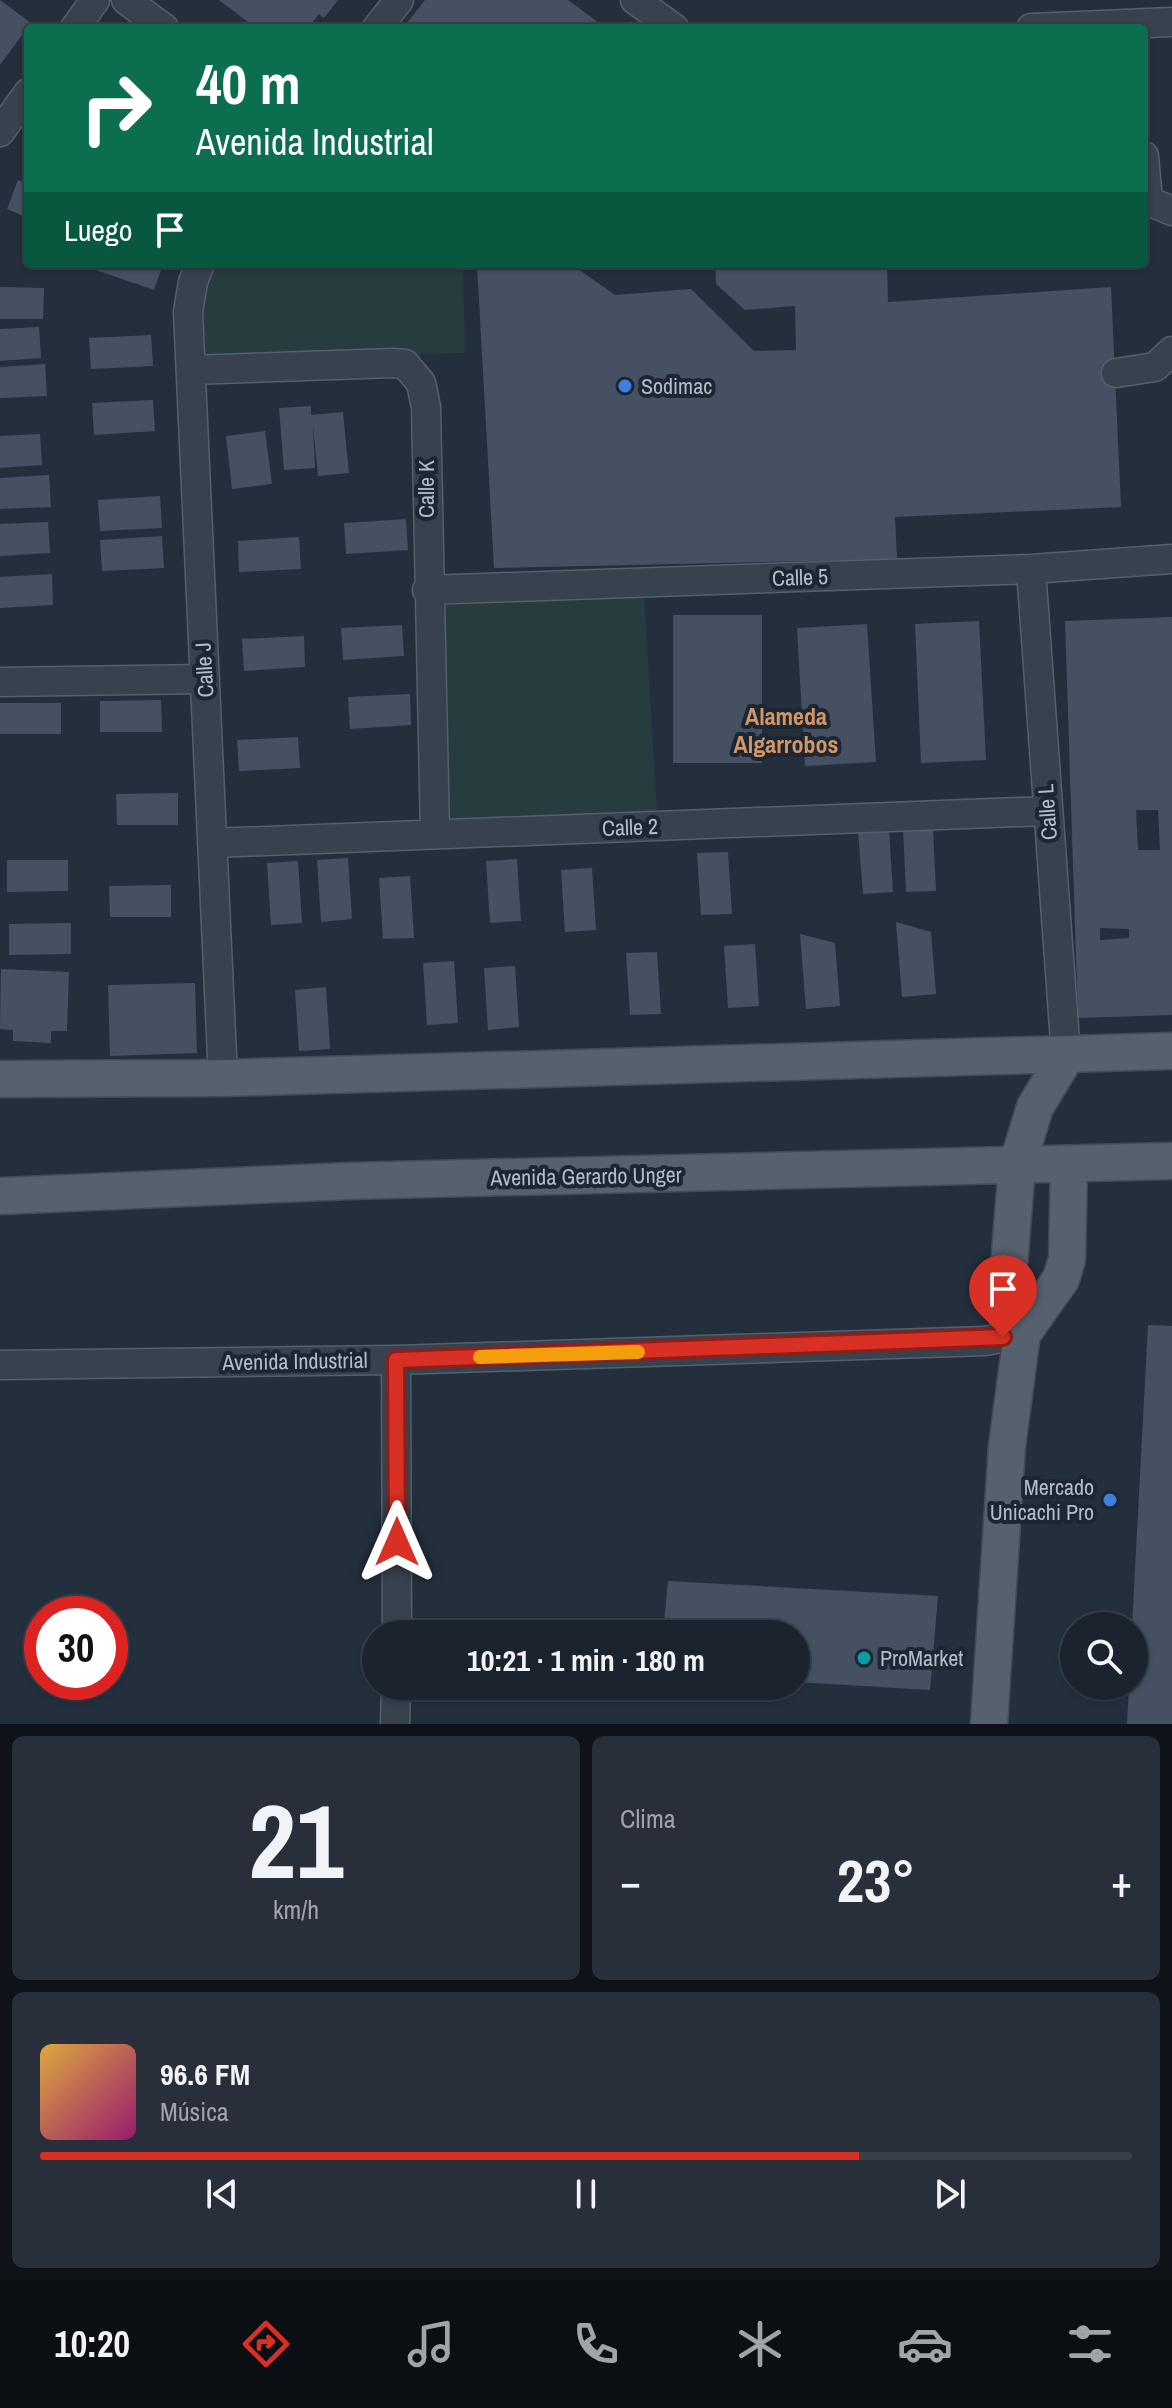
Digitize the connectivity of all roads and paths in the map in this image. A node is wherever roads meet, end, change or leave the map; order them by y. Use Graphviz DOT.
graph roads {
  1 [pos="95,0"];
  2 [pos="126,0"];
  3 [pos="399,0"];
  4 [pos="635,0"];
  5 [pos="1172,22"];
  6 [pos="78,24"];
  7 [pos="159,24"];
  8 [pos="380,24"];
  9 [pos="668,24"];
  10 [pos="1125,24"];
  11 [pos="24,99"];
  12 [pos="0,132"];
  13 [pos="198,268"];
  14 [pos="1172,351"];
  15 [pos="191,370"];
  16 [pos="1116,373"];
  17 [pos="1172,559"];
  18 [pos="1031,569"];
  19 [pos="427,590"];
  20 [pos="205,679"];
  21 [pos="0,682"];
  22 [pos="1047,811"];
  23 [pos="435,834"];
  24 [pos="212,843"];
  25 [pos="1172,1051"];
  26 [pos="1066,1056"];
  27 [pos="223,1078"];
  28 [pos="0,1079"];
  29 [pos="1172,1161"];
  30 [pos="1069,1164"];
  31 [pos="1016,1177"];
  32 [pos="0,1196"];
  33 [pos="1022,1334"];
  34 [pos="396,1360"];
  35 [pos="0,1365"];
  36 [pos="397,1620"];
  37 [pos="396,1700"];
  38 [pos="395,1724"];
  39 [pos="989,1724"];
  1 -- 6 [label="street"];
  2 -- 7 [label="street"];
  3 -- 8 [label="street"];
  4 -- 9 [label="street"];
  5 -- 10 [label="street"];
  11 -- 12 [label="street"];
  13 -- 15 [label="street, Calle J"];
  14 -- 16 [label="street"];
  15 -- 19 [label="street, Calle K"];
  15 -- 20 [label="street, Calle J"];
  17 -- 18 [label="street, Calle 5"];
  18 -- 19 [label="street, Calle 5"];
  18 -- 22 [label="street, Calle L"];
  19 -- 23 [label="street, Calle K"];
  20 -- 21 [label="street"];
  20 -- 24 [label="street, Calle J"];
  22 -- 23 [label="street, Calle 2"];
  22 -- 26 [label="street, Calle L"];
  23 -- 24 [label="street, Calle 2"];
  24 -- 27 [label="street, Calle J"];
  25 -- 26 [label="main road"];
  26 -- 27 [label="main road"];
  26 -- 31 [label="main road"];
  27 -- 28 [label="main road"];
  29 -- 30 [label="main road, Avenida Gerardo Unger"];
  30 -- 31 [label="main road, Avenida Gerardo Unger"];
  30 -- 33 [label="main road"];
  31 -- 32 [label="main road, Avenida Gerardo Unger"];
  31 -- 33 [label="main road"];
  33 -- 34 [label="street, Avenida Industrial"];
  33 -- 39 [label="main road"];
  34 -- 35 [label="street, Avenida Industrial"];
  34 -- 36 [label="street"];
  37 -- 38 [label="street"];
}
